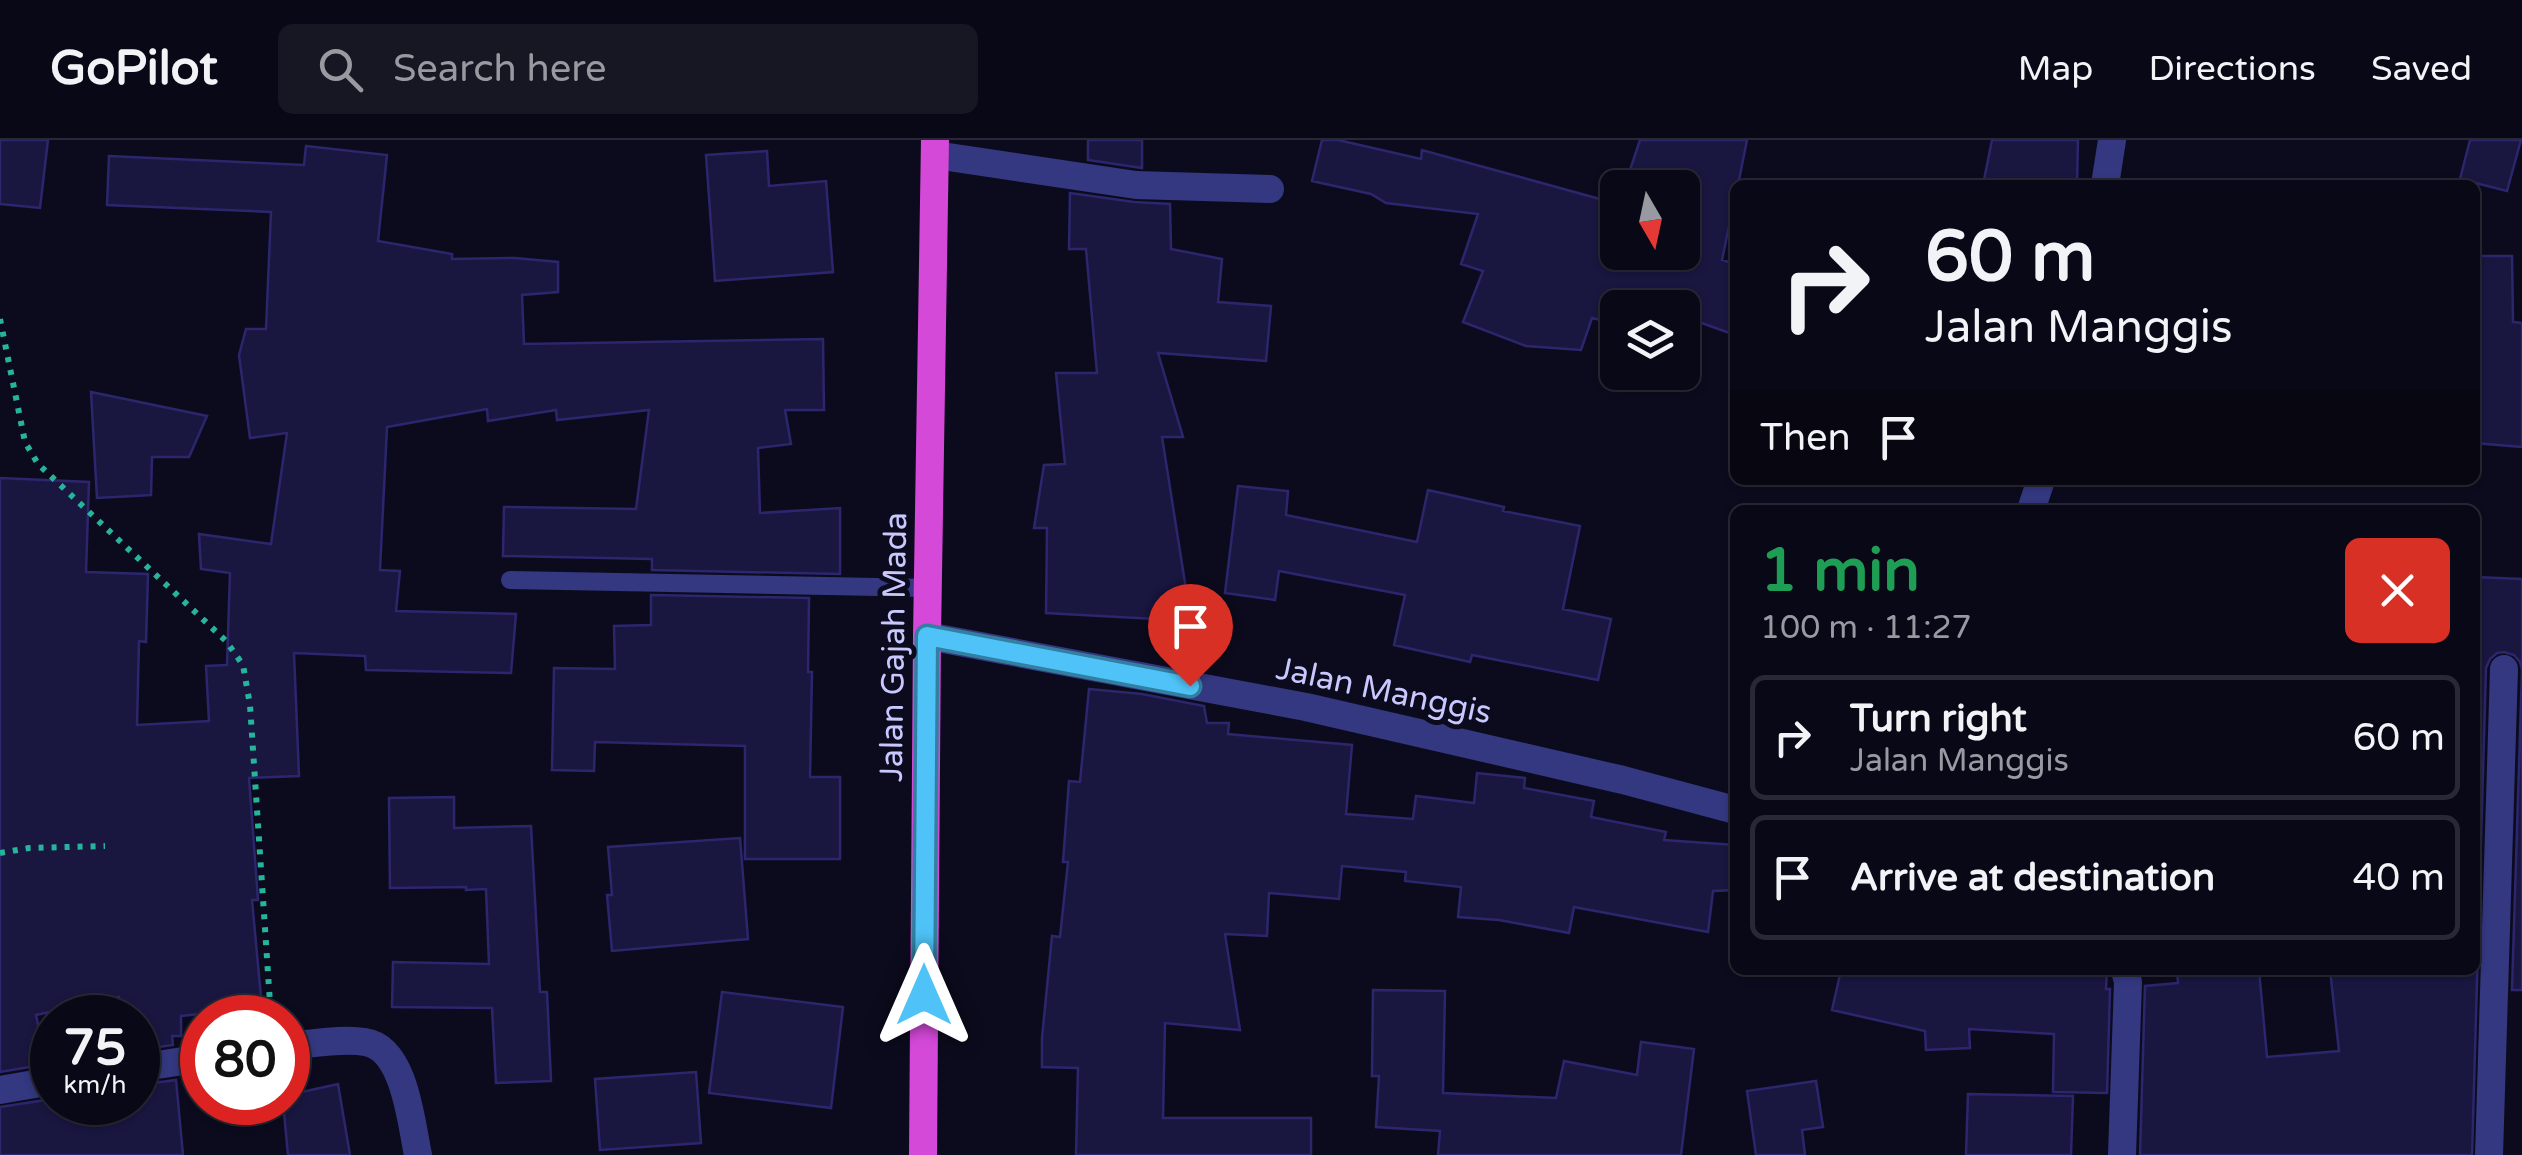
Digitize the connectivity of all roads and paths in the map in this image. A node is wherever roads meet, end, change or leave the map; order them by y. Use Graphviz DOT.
graph roads {
  1 [pos="2112,140"];
  2 [pos="935,148"];
  3 [pos="2106,180"];
  4 [pos="1270,188"];
  5 [pos="0,319"];
  6 [pos="510,580"];
  7 [pos="928,588"];
  8 [pos="927,636"];
  9 [pos="2513,667"];
  10 [pos="2480,670"];
  11 [pos="1730,809"];
  12 [pos="105,846"];
  13 [pos="0,853"];
  14 [pos="2126,975"];
  15 [pos="269,995"];
  16 [pos="310,1045"];
  17 [pos="30,1085"];
  18 [pos="0,1090"];
  19 [pos="418,1155"];
  20 [pos="923,1155"];
  21 [pos="2122,1155"];
  22 [pos="2489,1155"];
  1 -- 3 [label="street"];
  2 -- 4 [label="street"];
  2 -- 7 [label="highway, Jalan Gajah Mada"];
  5 -- 15 [label="path"];
  6 -- 7 [label="lane"];
  7 -- 8 [label="highway, Jalan Gajah Mada"];
  8 -- 11 [label="street, Jalan Manggis"];
  8 -- 20 [label="highway, Jalan Gajah Mada"];
  9 -- 10 [label="street"];
  9 -- 22 [label="street"];
  12 -- 13 [label="path"];
  14 -- 21 [label="street"];
  16 -- 19 [label="street"];
  17 -- 18 [label="street"];
}
